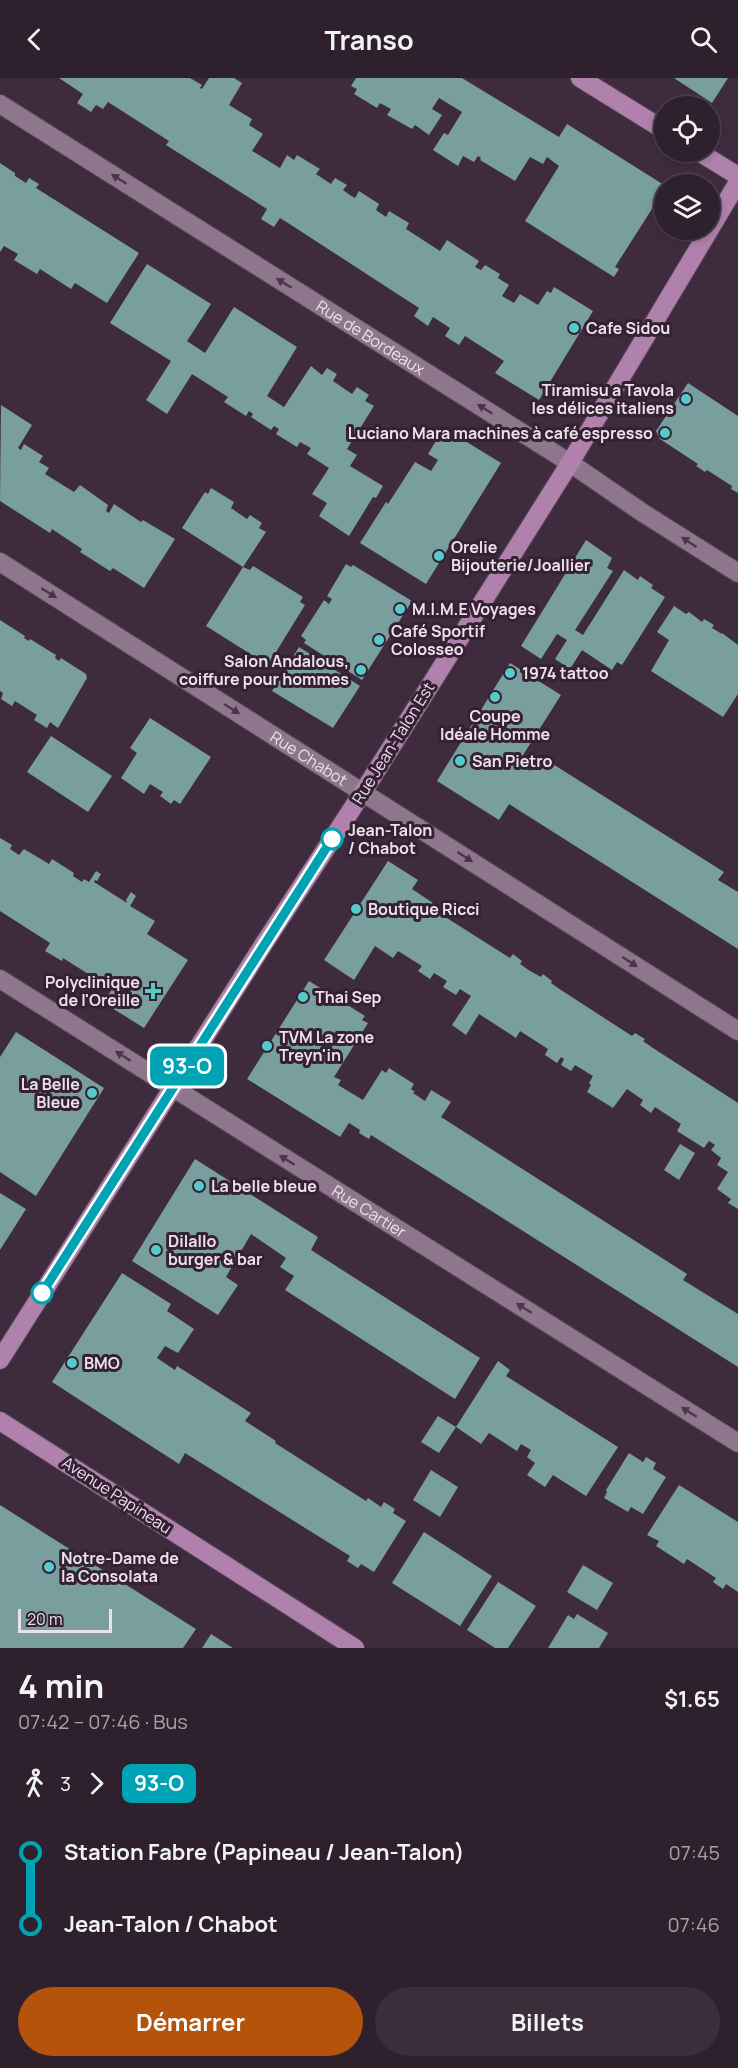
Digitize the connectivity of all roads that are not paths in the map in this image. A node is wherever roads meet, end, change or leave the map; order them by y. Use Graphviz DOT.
graph roads {
  1 [pos="580,78"];
  2 [pos="0,104"];
  3 [pos="654,124"];
  4 [pos="715,162"];
  5 [pos="738,176"];
  6 [pos="738,182"];
  7 [pos="570,463"];
  8 [pos="0,562"];
  9 [pos="738,573"];
  10 [pos="363,792"];
  11 [pos="0,979"];
  12 [pos="738,1031"];
  13 [pos="173,1087"];
  14 [pos="0,1360"];
  15 [pos="0,1421"];
  16 [pos="738,1443"];
  17 [pos="355,1648"];
  1 -- 3 [label="main road"];
  7 -- 2 [label="street, Rue de Bordeaux, one-way"];
  4 -- 5 [label="main road"];
  6 -- 7 [label="main road, Rue Jean-Talon Est"];
  9 -- 7 [label="street, Rue de Bordeaux, one-way"];
  7 -- 10 [label="main road, Rue Jean-Talon Est"];
  8 -- 10 [label="street, Rue Chabot, one-way"];
  10 -- 12 [label="street, Rue Chabot, one-way"];
  10 -- 13 [label="main road, Rue Jean-Talon Est"];
  13 -- 11 [label="street, Rue Cartier, one-way"];
  13 -- 14 [label="main road, Rue Jean-Talon Est"];
  16 -- 13 [label="street, Rue Cartier, one-way"];
  15 -- 17 [label="main road, Avenue Papineau"];
}
